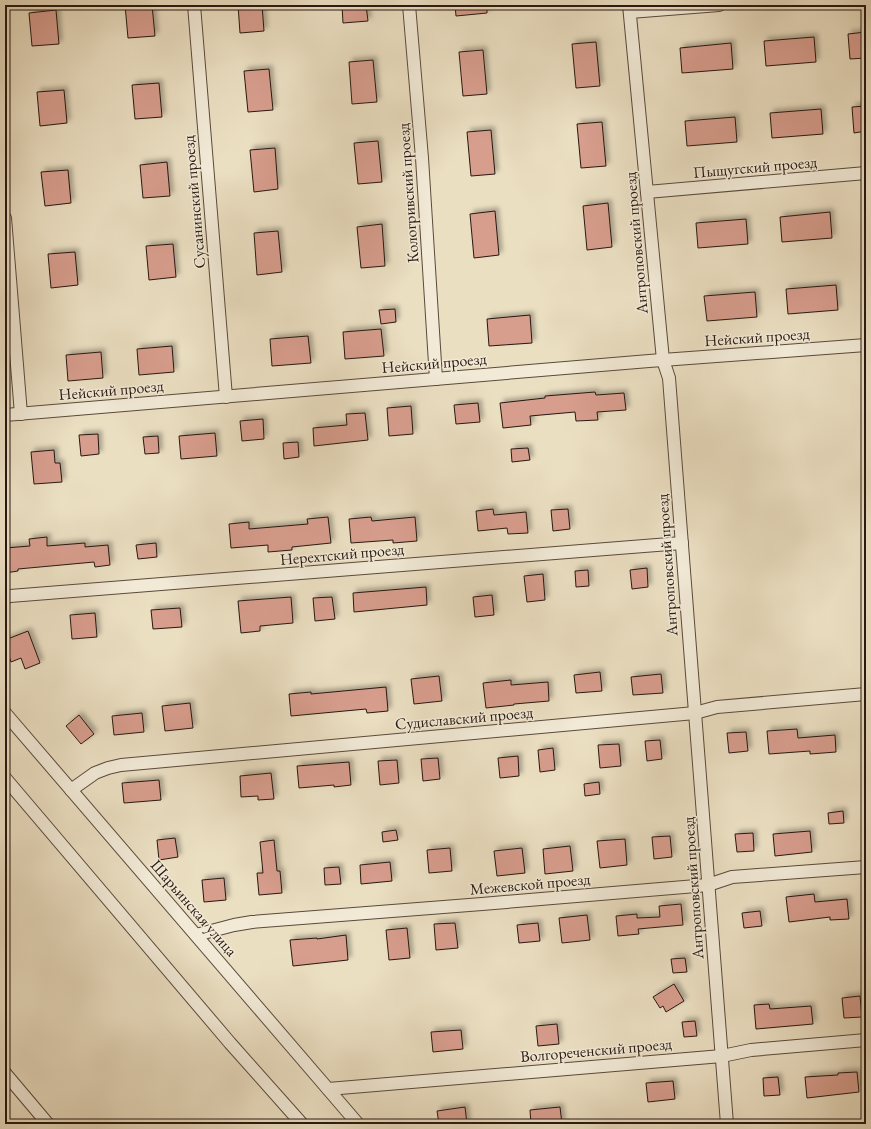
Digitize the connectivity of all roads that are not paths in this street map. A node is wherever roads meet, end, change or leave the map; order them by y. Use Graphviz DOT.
graph roads {
  1 [pos="194,5"];
  2 [pos="409,5"];
  3 [pos="719,5"];
  4 [pos="629,9"];
  5 [pos="866,173"];
  6 [pos="647,192"];
  7 [pos="5,218"];
  8 [pos="866,345"];
  9 [pos="663,360"];
  10 [pos="436,379"];
  11 [pos="226,396"];
  12 [pos="21,414"];
  13 [pos="5,415"];
  14 [pos="682,543"];
  15 [pos="5,598"];
  16 [pos="866,694"];
  17 [pos="5,713"];
  18 [pos="695,713"];
  19 [pos="5,778"];
  20 [pos="71,790"];
  21 [pos="866,866"];
  22 [pos="708,885"];
  23 [pos="196,935"];
  24 [pos="866,1040"];
  25 [pos="722,1056"];
  26 [pos="5,1073"];
  27 [pos="328,1089"];
  28 [pos="43,1122"];
  29 [pos="302,1124"];
  30 [pos="358,1124"];
  31 [pos="727,1124"];
  1 -- 11 [label="street, Сусанинский проезд"];
  2 -- 10 [label="street, Кологривский проезд"];
  3 -- 4 [label="street"];
  4 -- 6 [label="street, Антроповский проезд"];
  5 -- 6 [label="street, Пыщугский проезд"];
  6 -- 9 [label="street, Антроповский проезд"];
  7 -- 12 [label="street"];
  8 -- 9 [label="street, Нейский проезд"];
  9 -- 10 [label="street, Нейский проезд"];
  9 -- 14 [label="street, Антроповский проезд"];
  10 -- 11 [label="street, Нейский проезд"];
  11 -- 12 [label="street, Нейский проезд"];
  12 -- 13 [label="street, Нейский проезд"];
  14 -- 15 [label="street, Нерехтский проезд"];
  14 -- 18 [label="street, Антроповский проезд"];
  16 -- 18 [label="street, Судиславский проезд"];
  17 -- 20 [label="street, Шарьинская улица"];
  18 -- 20 [label="street, Судиславский проезд"];
  18 -- 22 [label="street, Антроповский проезд"];
  19 -- 29 [label="street"];
  20 -- 23 [label="street, Шарьинская улица"];
  21 -- 22 [label="street, Межевской проезд"];
  22 -- 23 [label="street, Межевской проезд"];
  22 -- 25 [label="street, Антроповский проезд"];
  23 -- 27 [label="street, Шарьинская улица"];
  24 -- 25 [label="street, Волгореченский проезд"];
  25 -- 27 [label="street, Волгореченский проезд"];
  25 -- 31 [label="street, Антроповский проезд"];
  26 -- 28 [label="street"];
  27 -- 30 [label="street, Шарьинская улица"];
}
